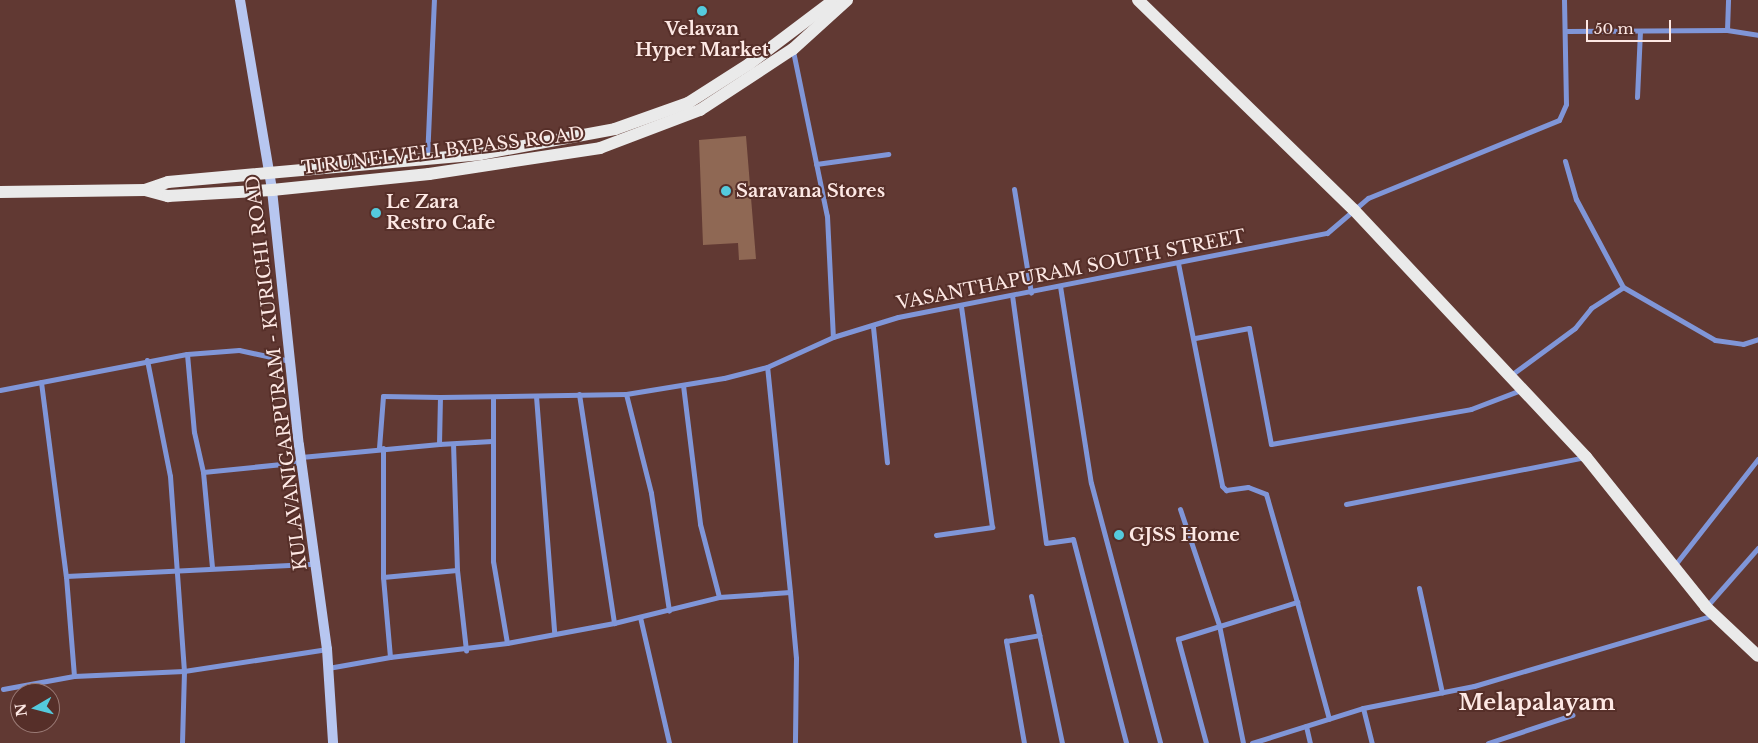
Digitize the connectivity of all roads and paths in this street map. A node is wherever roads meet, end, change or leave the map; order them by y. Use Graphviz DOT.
graph roads {
  1 [pos="240,0"];
  2 [pos="434,0"];
  3 [pos="834,0"];
  4 [pos="847,0"];
  5 [pos="1138,0"];
  6 [pos="1564,0"];
  7 [pos="1728,0"];
  8 [pos="1727,30"];
  9 [pos="1567,31"];
  10 [pos="1640,32"];
  11 [pos="1758,36"];
  12 [pos="793,49"];
  13 [pos="1637,97"];
  14 [pos="888,154"];
  15 [pos="427,160"];
  16 [pos="1565,161"];
  17 [pos="816,164"];
  18 [pos="270,174"];
  19 [pos="145,190"];
  20 [pos="272,190"];
  21 [pos="1014,190"];
  22 [pos="0,192"];
  23 [pos="1354,210"];
  24 [pos="1178,264"];
  25 [pos="1060,286"];
  26 [pos="1623,286"];
  27 [pos="1032,293"];
  28 [pos="1012,296"];
  29 [pos="961,307"];
  30 [pos="873,327"];
  31 [pos="833,337"];
  32 [pos="1194,338"];
  33 [pos="1758,339"];
  34 [pos="186,354"];
  35 [pos="147,360"];
  36 [pos="290,360"];
  37 [pos="767,367"];
  38 [pos="1509,377"];
  39 [pos="41,382"];
  40 [pos="683,385"];
  41 [pos="0,390"];
  42 [pos="1521,390"];
  43 [pos="579,394"];
  44 [pos="626,394"];
  45 [pos="536,396"];
  46 [pos="440,397"];
  47 [pos="493,398"];
  48 [pos="492,441"];
  49 [pos="439,444"];
  50 [pos="453,444"];
  51 [pos="381,448"];
  52 [pos="1586,457"];
  53 [pos="1758,459"];
  54 [pos="301,460"];
  55 [pos="887,462"];
  56 [pos="203,472"];
  57 [pos="1346,504"];
  58 [pos="1180,509"];
  59 [pos="936,535"];
  60 [pos="1758,548"];
  61 [pos="315,564"];
  62 [pos="212,567"];
  63 [pos="175,568"];
  64 [pos="1672,568"];
  65 [pos="457,570"];
  66 [pos="66,576"];
  67 [pos="382,578"];
  68 [pos="1419,588"];
  69 [pos="790,592"];
  70 [pos="1031,596"];
  71 [pos="719,597"];
  72 [pos="1298,602"];
  73 [pos="669,611"];
  74 [pos="1710,611"];
  75 [pos="640,617"];
  76 [pos="614,623"];
  77 [pos="1219,625"];
  78 [pos="554,632"];
  79 [pos="1039,635"];
  80 [pos="507,643"];
  81 [pos="327,649"];
  82 [pos="466,650"];
  83 [pos="390,656"];
  84 [pos="1758,656"];
  85 [pos="328,668"];
  86 [pos="184,671"];
  87 [pos="74,676"];
  88 [pos="3,689"];
  89 [pos="1442,693"];
  90 [pos="1363,708"];
  91 [pos="1572,715"];
  92 [pos="1329,719"];
  93 [pos="1306,726"];
  94 [pos="182,743"];
  95 [pos="333,743"];
  96 [pos="669,743"];
  97 [pos="795,743"];
  98 [pos="1024,743"];
  99 [pos="1062,743"];
  100 [pos="1126,743"];
  101 [pos="1160,743"];
  102 [pos="1206,743"];
  103 [pos="1243,743"];
  104 [pos="1252,743"];
  105 [pos="1310,743"];
  106 [pos="1372,743"];
  107 [pos="1488,743"];
  1 -- 18 [label="main road, KULAVANIGARPURAM - KURICHI ROAD"];
  2 -- 15 [label="street"];
  3 -- 15 [label="main road"];
  4 -- 12 [label="main road, TIRUNELVELI BYPASS ROAD"];
  5 -- 23 [label="main road"];
  6 -- 9 [label="street, VASANTHAPURAM SOUTH STREET"];
  7 -- 8 [label="street"];
  8 -- 10 [label="street"];
  8 -- 11 [label="street"];
  9 -- 10 [label="street"];
  9 -- 23 [label="street, VASANTHAPURAM SOUTH STREET"];
  10 -- 13 [label="street"];
  12 -- 17 [label="street"];
  12 -- 20 [label="main road, TIRUNELVELI BYPASS ROAD"];
  14 -- 17 [label="street"];
  15 -- 18 [label="main road"];
  16 -- 26 [label="street"];
  17 -- 31 [label="street"];
  18 -- 19 [label="main road"];
  18 -- 20 [label="main road, KULAVANIGARPURAM - KURICHI ROAD"];
  19 -- 20 [label="main road, TIRUNELVELI BYPASS ROAD"];
  19 -- 22 [label="main road, TIRUNELVELI BYPASS ROAD"];
  20 -- 36 [label="main road, KULAVANIGARPURAM - KURICHI ROAD"];
  21 -- 27 [label="street"];
  23 -- 24 [label="street, VASANTHAPURAM SOUTH STREET"];
  23 -- 38 [label="main road"];
  24 -- 25 [label="street, VASANTHAPURAM SOUTH STREET"];
  24 -- 32 [label="street"];
  25 -- 27 [label="street, VASANTHAPURAM SOUTH STREET"];
  25 -- 101 [label="street"];
  26 -- 33 [label="street"];
  26 -- 38 [label="street"];
  27 -- 28 [label="street, VASANTHAPURAM SOUTH STREET"];
  28 -- 29 [label="street, VASANTHAPURAM SOUTH STREET"];
  28 -- 100 [label="street"];
  29 -- 30 [label="street, VASANTHAPURAM SOUTH STREET"];
  29 -- 59 [label="street"];
  30 -- 31 [label="street, VASANTHAPURAM SOUTH STREET"];
  30 -- 55 [label="street"];
  31 -- 37 [label="street, VASANTHAPURAM SOUTH STREET"];
  32 -- 42 [label="street"];
  32 -- 72 [label="street"];
  34 -- 35 [label="street"];
  34 -- 36 [label="street"];
  34 -- 56 [label="street"];
  35 -- 39 [label="street"];
  35 -- 63 [label="street"];
  36 -- 54 [label="main road, KULAVANIGARPURAM - KURICHI ROAD"];
  37 -- 40 [label="street, VASANTHAPURAM SOUTH STREET"];
  37 -- 69 [label="street"];
  38 -- 42 [label="main road"];
  39 -- 41 [label="street"];
  39 -- 66 [label="street"];
  40 -- 44 [label="street, VASANTHAPURAM SOUTH STREET"];
  40 -- 71 [label="street"];
  42 -- 52 [label="main road"];
  43 -- 44 [label="street, VASANTHAPURAM SOUTH STREET"];
  43 -- 45 [label="street, VASANTHAPURAM SOUTH STREET"];
  43 -- 76 [label="street"];
  44 -- 73 [label="street"];
  45 -- 47 [label="street, VASANTHAPURAM SOUTH STREET"];
  45 -- 78 [label="street"];
  46 -- 47 [label="street, VASANTHAPURAM SOUTH STREET"];
  46 -- 49 [label="street"];
  46 -- 51 [label="street, VASANTHAPURAM SOUTH STREET"];
  47 -- 48 [label="street"];
  48 -- 50 [label="street"];
  48 -- 80 [label="street"];
  49 -- 50 [label="street"];
  49 -- 51 [label="street"];
  50 -- 65 [label="street"];
  51 -- 54 [label="street"];
  51 -- 67 [label="street"];
  52 -- 57 [label="street"];
  52 -- 64 [label="main road"];
  53 -- 64 [label="street"];
  54 -- 56 [label="street"];
  54 -- 61 [label="main road, KULAVANIGARPURAM - KURICHI ROAD"];
  56 -- 62 [label="street"];
  58 -- 77 [label="street"];
  60 -- 74 [label="street"];
  61 -- 62 [label="street"];
  61 -- 81 [label="main road, KULAVANIGARPURAM - KURICHI ROAD"];
  62 -- 63 [label="street"];
  63 -- 66 [label="street"];
  63 -- 86 [label="street"];
  64 -- 74 [label="main road"];
  65 -- 67 [label="street"];
  65 -- 82 [label="street"];
  66 -- 87 [label="street"];
  67 -- 83 [label="street"];
  68 -- 89 [label="street"];
  69 -- 71 [label="street"];
  69 -- 97 [label="street"];
  70 -- 79 [label="street"];
  71 -- 73 [label="street"];
  72 -- 77 [label="street"];
  72 -- 92 [label="street"];
  73 -- 75 [label="street"];
  74 -- 84 [label="main road"];
  74 -- 89 [label="street"];
  75 -- 76 [label="street"];
  75 -- 96 [label="street"];
  76 -- 78 [label="street"];
  77 -- 102 [label="street"];
  77 -- 103 [label="street"];
  78 -- 80 [label="street"];
  79 -- 98 [label="street"];
  79 -- 99 [label="street"];
  80 -- 82 [label="street"];
  81 -- 85 [label="main road, KULAVANIGARPURAM - KURICHI ROAD"];
  81 -- 86 [label="street"];
  82 -- 83 [label="street"];
  83 -- 85 [label="street"];
  85 -- 95 [label="main road, KULAVANIGARPURAM - KURICHI ROAD"];
  86 -- 87 [label="street"];
  86 -- 94 [label="street"];
  87 -- 88 [label="street"];
  89 -- 90 [label="street"];
  90 -- 92 [label="street"];
  90 -- 106 [label="street"];
  91 -- 107 [label="street"];
  92 -- 93 [label="street"];
  93 -- 104 [label="street"];
  93 -- 105 [label="street"];
}
